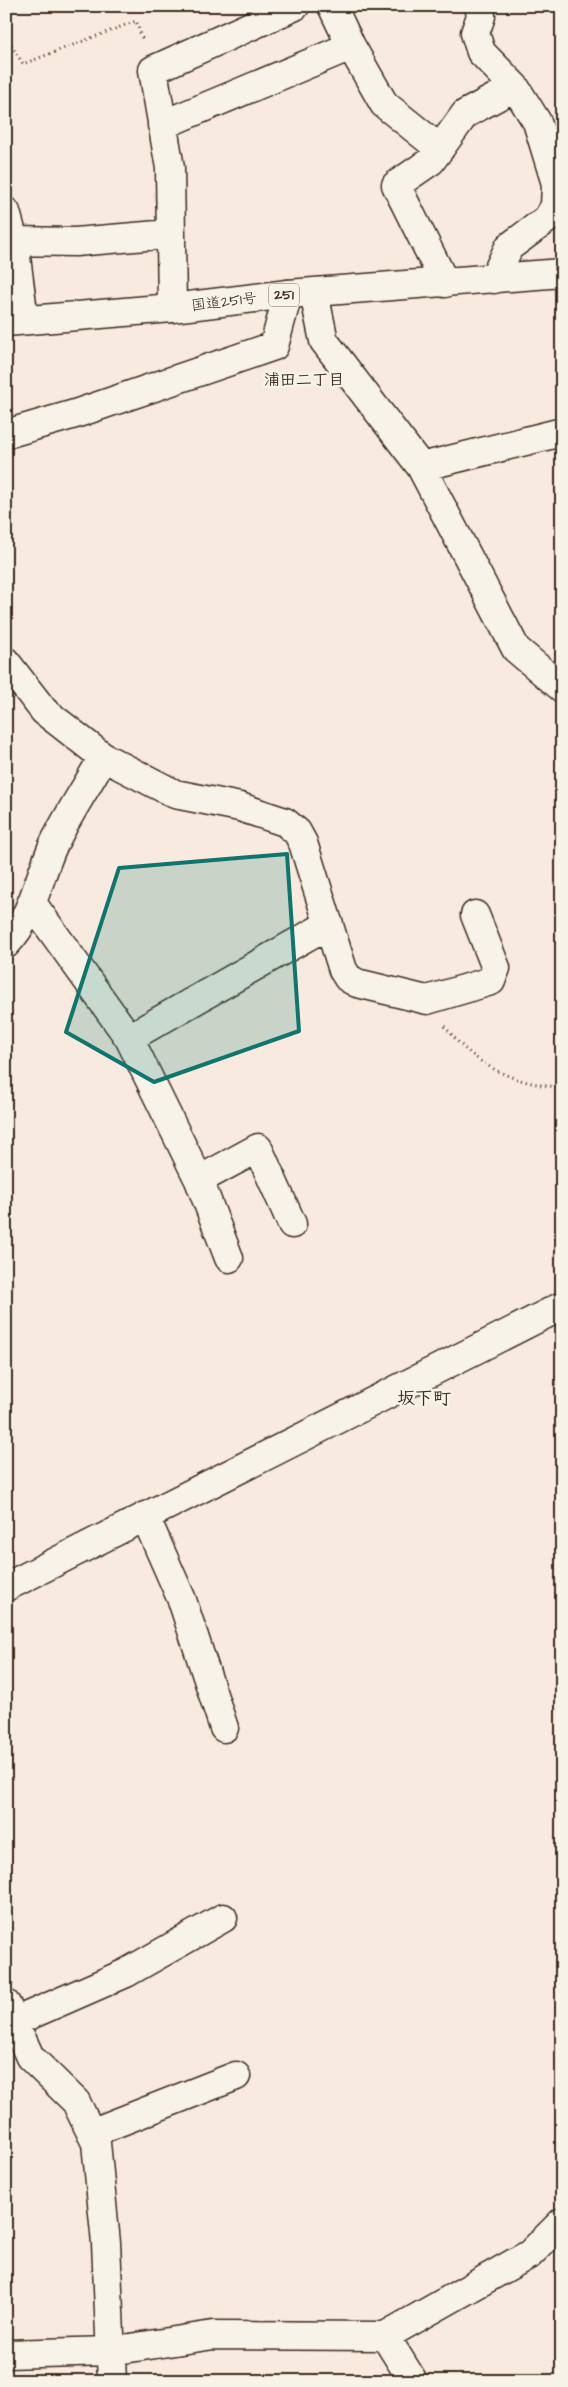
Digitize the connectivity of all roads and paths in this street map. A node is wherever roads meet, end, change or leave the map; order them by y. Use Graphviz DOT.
graph roads {
  1 [pos="295,6"];
  2 [pos="332,6"];
  3 [pos="479,6"];
  4 [pos="6,37"];
  5 [pos="351,46"];
  6 [pos="153,70"];
  7 [pos="515,87"];
  8 [pos="162,124"];
  9 [pos="440,149"];
  10 [pos="559,184"];
  11 [pos="6,212"];
  12 [pos="170,234"];
  13 [pos="14,242"];
  14 [pos="562,273"];
  15 [pos="494,279"];
  16 [pos="445,283"];
  17 [pos="301,293"];
  18 [pos="172,308"];
  19 [pos="15,321"];
  20 [pos="562,432"];
  21 [pos="6,434"];
  22 [pos="421,466"];
  23 [pos="6,662"];
  24 [pos="562,688"];
  25 [pos="17,694"];
  26 [pos="104,758"];
  27 [pos="32,903"];
  28 [pos="475,915"];
  29 [pos="329,924"];
  30 [pos="6,944"];
  31 [pos="427,1000"];
  32 [pos="129,1038"];
  33 [pos="562,1087"];
  34 [pos="200,1180"];
  35 [pos="292,1224"];
  36 [pos="229,1258"];
  37 [pos="562,1306"];
  38 [pos="145,1516"];
  39 [pos="6,1587"];
  40 [pos="224,1728"];
  41 [pos="223,1918"];
  42 [pos="10,2013"];
  43 [pos="236,2076"];
  44 [pos="91,2133"];
  45 [pos="562,2222"];
  46 [pos="385,2336"];
  47 [pos="111,2351"];
  48 [pos="6,2354"];
  49 [pos="112,2381"];
  50 [pos="413,2381"];
  1 -- 6 [label="main road"];
  2 -- 5 [label="main road"];
  3 -- 7 [label="main road"];
  4 -- 6 [label="path"];
  5 -- 8 [label="main road"];
  5 -- 9 [label="main road"];
  6 -- 8 [label="main road"];
  7 -- 9 [label="main road"];
  7 -- 10 [label="main road"];
  8 -- 12 [label="main road"];
  9 -- 16 [label="main road"];
  10 -- 15 [label="main road"];
  11 -- 13 [label="main road"];
  12 -- 13 [label="main road"];
  12 -- 18 [label="main road"];
  13 -- 19 [label="main road"];
  14 -- 15 [label="main road, 国道251号 / 251"];
  15 -- 16 [label="main road, 国道251号 / 251"];
  16 -- 17 [label="main road, 国道251号 / 251"];
  17 -- 18 [label="main road, 国道251号 / 251"];
  17 -- 21 [label="main road"];
  17 -- 22 [label="main road"];
  18 -- 19 [label="main road, 国道251号 / 251"];
  20 -- 22 [label="main road"];
  22 -- 24 [label="main road"];
  23 -- 25 [label="main road"];
  25 -- 26 [label="main road"];
  26 -- 27 [label="main road"];
  26 -- 29 [label="main road"];
  27 -- 30 [label="main road"];
  27 -- 32 [label="main road"];
  28 -- 31 [label="main road"];
  29 -- 31 [label="main road"];
  29 -- 32 [label="main road"];
  31 -- 33 [label="path"];
  32 -- 34 [label="main road"];
  34 -- 35 [label="main road"];
  34 -- 36 [label="main road"];
  37 -- 38 [label="main road"];
  38 -- 39 [label="main road"];
  38 -- 40 [label="main road"];
  41 -- 42 [label="main road"];
  42 -- 44 [label="main road"];
  43 -- 44 [label="main road"];
  44 -- 47 [label="main road"];
  45 -- 46 [label="main road"];
  46 -- 47 [label="main road"];
  46 -- 50 [label="main road"];
  47 -- 48 [label="main road"];
  47 -- 49 [label="main road"];
}
